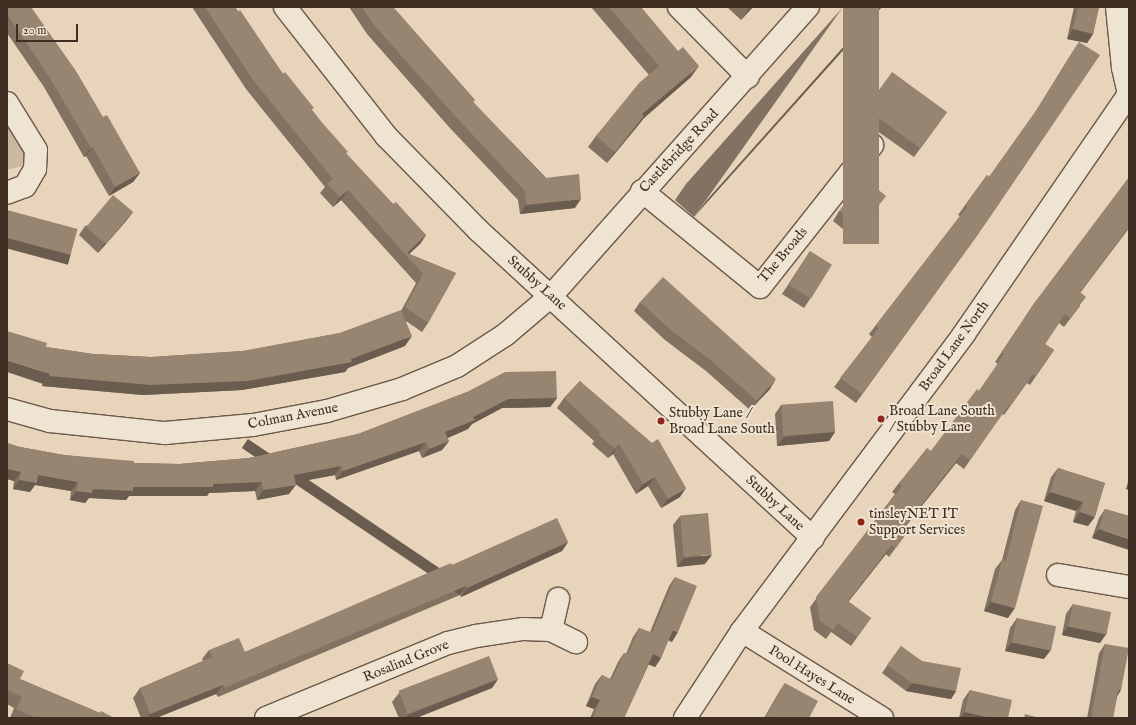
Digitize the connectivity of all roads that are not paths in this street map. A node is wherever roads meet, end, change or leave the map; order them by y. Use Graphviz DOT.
graph roads {
  1 [pos="285,7"];
  2 [pos="678,7"];
  3 [pos="808,7"];
  4 [pos="1117,7"];
  5 [pos="748,77"];
  6 [pos="1129,94"];
  7 [pos="7,103"];
  8 [pos="872,145"];
  9 [pos="642,191"];
  10 [pos="7,193"];
  11 [pos="551,296"];
  12 [pos="7,409"];
  13 [pos="813,538"];
  14 [pos="1058,575"];
  15 [pos="1129,587"];
  16 [pos="558,599"];
  17 [pos="552,630"];
  18 [pos="742,631"];
  19 [pos="576,642"];
  20 [pos="266,718"];
  21 [pos="685,718"];
  22 [pos="882,718"];
  1 -- 11 [label="street, Stubby Lane"];
  2 -- 5 [label="street"];
  3 -- 5 [label="street, Castlebridge Road"];
  4 -- 6 [label="street"];
  5 -- 9 [label="street, Castlebridge Road"];
  6 -- 13 [label="street, Broad Lane North"];
  7 -- 10 [label="street"];
  8 -- 9 [label="street, The Broads"];
  9 -- 11 [label="street, Castlebridge Road"];
  11 -- 12 [label="street, Colman Avenue"];
  11 -- 13 [label="street, Stubby Lane"];
  13 -- 18 [label="street, Broad Lane North"];
  14 -- 15 [label="street"];
  16 -- 17 [label="street"];
  17 -- 19 [label="street, Rosalind Grove"];
  17 -- 20 [label="street, Rosalind Grove"];
  18 -- 21 [label="street, Broad Lane North"];
  18 -- 22 [label="street, Pool Hayes Lane"];
}
